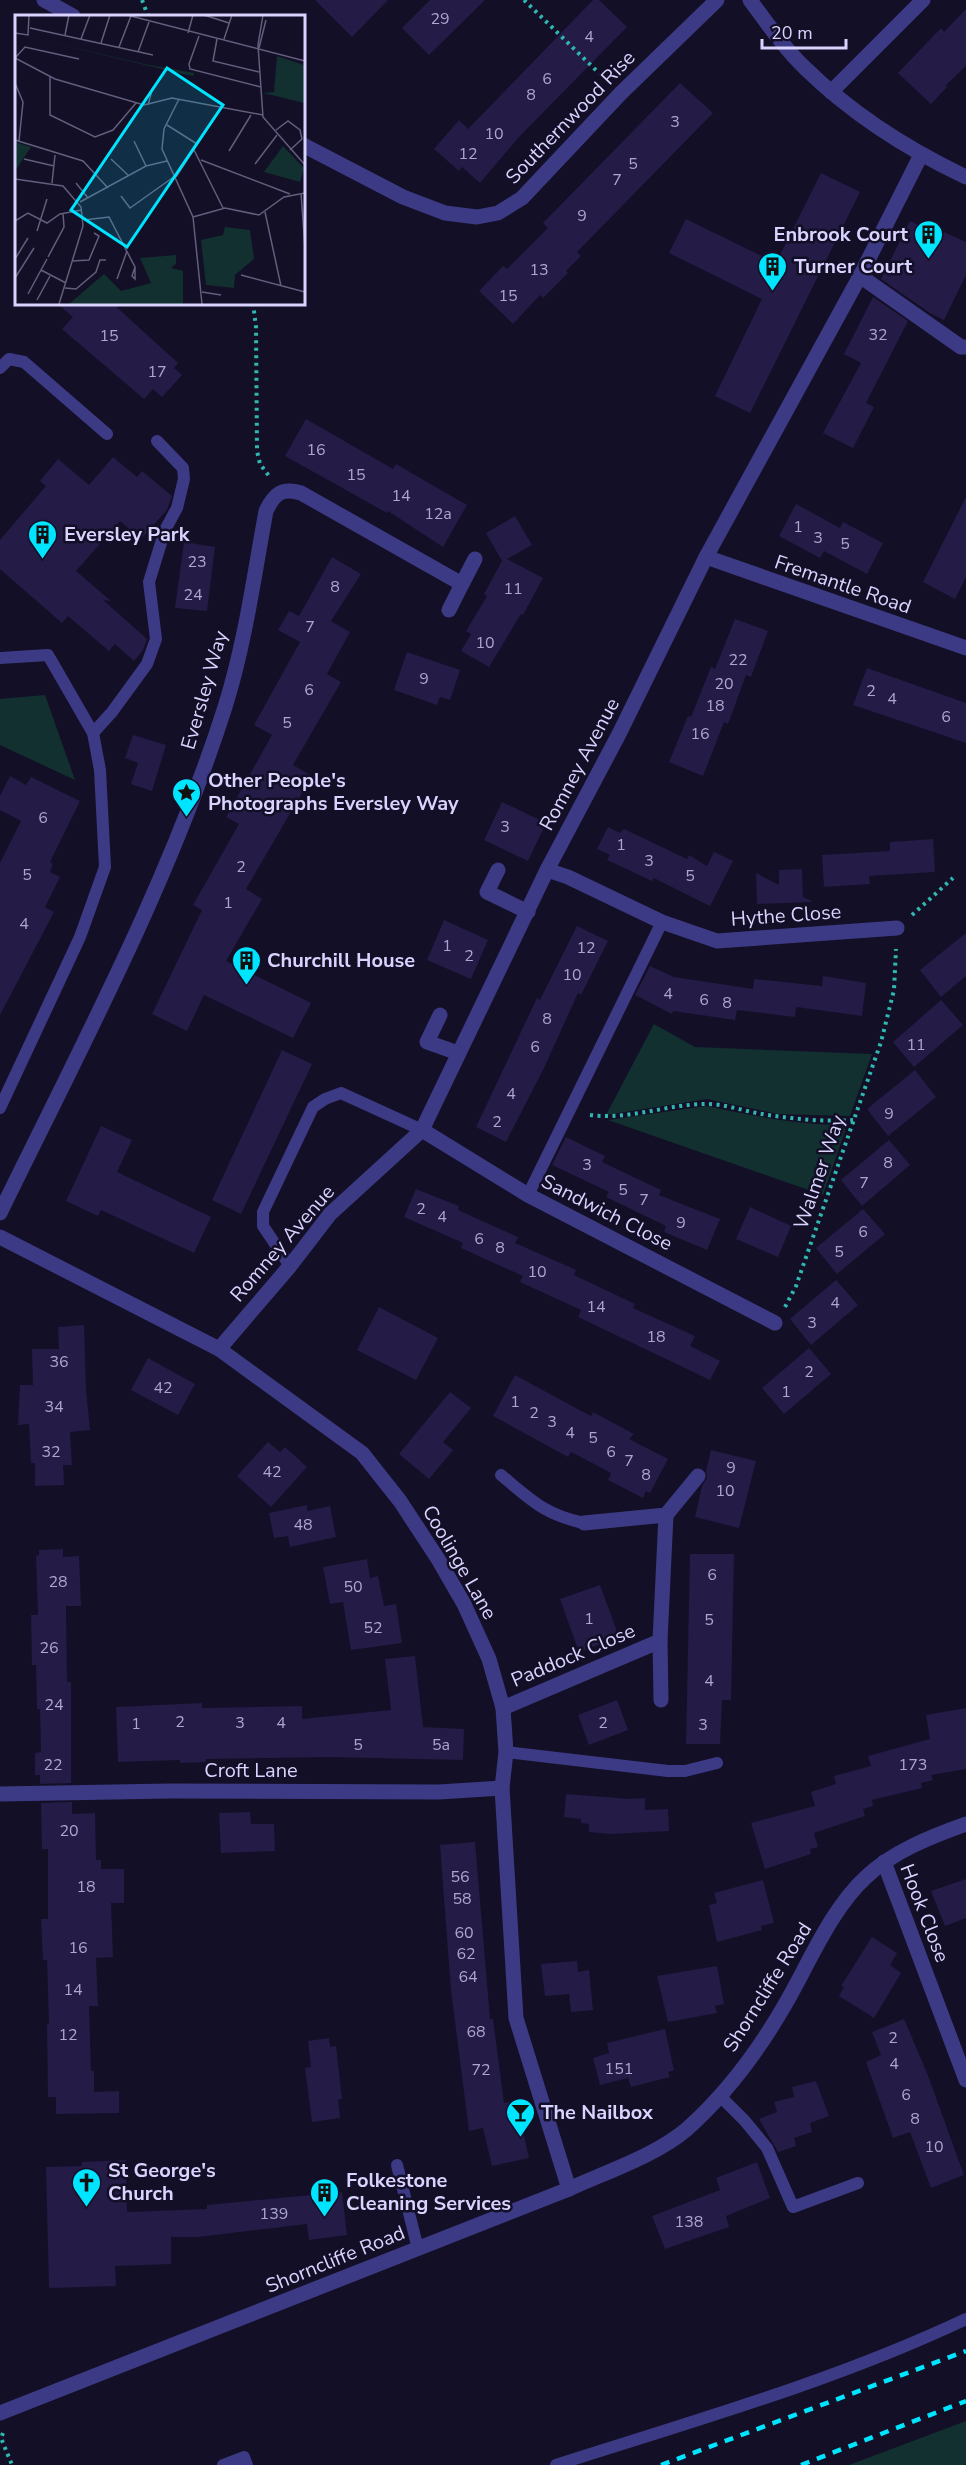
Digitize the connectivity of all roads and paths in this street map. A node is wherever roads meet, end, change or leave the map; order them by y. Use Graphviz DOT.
graph roads {
  1 [pos="44,0"];
  2 [pos="142,0"];
  3 [pos="524,0"];
  4 [pos="717,0"];
  5 [pos="750,0"];
  6 [pos="923,0"];
  7 [pos="71,15"];
  8 [pos="148,15"];
  9 [pos="831,92"];
  10 [pos="621,93"];
  11 [pos="304,146"];
  12 [pos="921,155"];
  13 [pos="966,177"];
  14 [pos="860,276"];
  15 [pos="253,304"];
  16 [pos="966,347"];
  17 [pos="0,368"];
  18 [pos="107,434"];
  19 [pos="157,441"];
  20 [pos="281,491"];
  21 [pos="706,557"];
  22 [pos="475,559"];
  23 [pos="462,584"];
  24 [pos="449,610"];
  25 [pos="966,648"];
  26 [pos="0,658"];
  27 [pos="93,733"];
  28 [pos="498,870"];
  29 [pos="547,870"];
  30 [pos="528,912"];
  31 [pos="662,922"];
  32 [pos="897,928"];
  33 [pos="440,1015"];
  34 [pos="885,1028"];
  35 [pos="458,1053"];
  36 [pos="0,1108"];
  37 [pos="568,1112"];
  38 [pos="853,1120"];
  39 [pos="422,1130"];
  40 [pos="528,1195"];
  41 [pos="0,1213"];
  42 [pos="0,1237"];
  43 [pos="290,1266"];
  44 [pos="776,1323"];
  45 [pos="219,1349"];
  46 [pos="501,1475"];
  47 [pos="698,1476"];
  48 [pos="666,1515"];
  49 [pos="584,1523"];
  50 [pos="660,1641"];
  51 [pos="661,1700"];
  52 [pos="503,1708"];
  53 [pos="506,1752"];
  54 [pos="717,1764"];
  55 [pos="502,1788"];
  56 [pos="0,1794"];
  57 [pos="966,1824"];
  58 [pos="884,1862"];
  59 [pos="966,2080"];
  60 [pos="719,2095"];
  61 [pos="397,2165"];
  62 [pos="858,2182"];
  63 [pos="569,2189"];
  64 [pos="418,2249"];
  65 [pos="966,2319"];
  66 [pos="0,2413"];
  67 [pos="1,2438"];
  68 [pos="245,2461"];
  69 [pos="12,2465"];
  70 [pos="223,2465"];
  71 [pos="556,2465"];
  1 -- 7 [label="street"];
  2 -- 8 [label="path"];
  3 -- 10 [label="path"];
  4 -- 10 [label="street, Southernwood Rise"];
  5 -- 9 [label="street"];
  6 -- 9 [label="street"];
  9 -- 12 [label="street"];
  10 -- 11 [label="street, Southernwood Rise"];
  12 -- 13 [label="street"];
  12 -- 14 [label="street, Romney Avenue"];
  14 -- 16 [label="street"];
  14 -- 21 [label="street, Romney Avenue"];
  15 -- 20 [label="path"];
  17 -- 18 [label="lane"];
  19 -- 27 [label="lane"];
  20 -- 23 [label="street"];
  20 -- 41 [label="street, Eversley Way"];
  21 -- 25 [label="street, Fremantle Road"];
  21 -- 29 [label="street, Romney Avenue"];
  22 -- 23 [label="street"];
  23 -- 24 [label="street"];
  26 -- 27 [label="lane"];
  27 -- 36 [label="lane"];
  28 -- 30 [label="street"];
  29 -- 30 [label="street, Romney Avenue"];
  29 -- 31 [label="street, Hythe Close"];
  30 -- 35 [label="street, Romney Avenue"];
  31 -- 32 [label="street, Hythe Close"];
  31 -- 37 [label="lane"];
  33 -- 35 [label="street"];
  34 -- 38 [label="path, Walmer Way"];
  35 -- 39 [label="street, Romney Avenue"];
  37 -- 38 [label="path"];
  37 -- 40 [label="lane"];
  38 -- 44 [label="path, Walmer Way"];
  39 -- 40 [label="street, Sandwich Close"];
  39 -- 43 [label="street, Romney Avenue"];
  39 -- 43 [label="lane"];
  40 -- 44 [label="street, Sandwich Close"];
  42 -- 45 [label="street, Coolinge Lane"];
  43 -- 45 [label="street, Romney Avenue"];
  45 -- 52 [label="street, Coolinge Lane"];
  46 -- 49 [label="lane"];
  47 -- 48 [label="street"];
  48 -- 49 [label="street"];
  48 -- 50 [label="street, Paddock Close"];
  50 -- 51 [label="street, Paddock Close"];
  50 -- 52 [label="street, Paddock Close"];
  52 -- 53 [label="street, Coolinge Lane"];
  53 -- 54 [label="lane"];
  53 -- 55 [label="street, Coolinge Lane"];
  55 -- 56 [label="street, Croft Lane"];
  55 -- 63 [label="street, Coolinge Lane"];
  57 -- 58 [label="street, Shorncliffe Road"];
  58 -- 59 [label="street, Hook Close"];
  58 -- 60 [label="street, Shorncliffe Road"];
  60 -- 62 [label="lane"];
  60 -- 63 [label="street, Shorncliffe Road"];
  61 -- 64 [label="lane"];
  63 -- 64 [label="street, Shorncliffe Road"];
  64 -- 66 [label="street, Shorncliffe Road"];
  65 -- 71 [label="lane"];
  67 -- 69 [label="path"];
  68 -- 70 [label="lane"];
}
